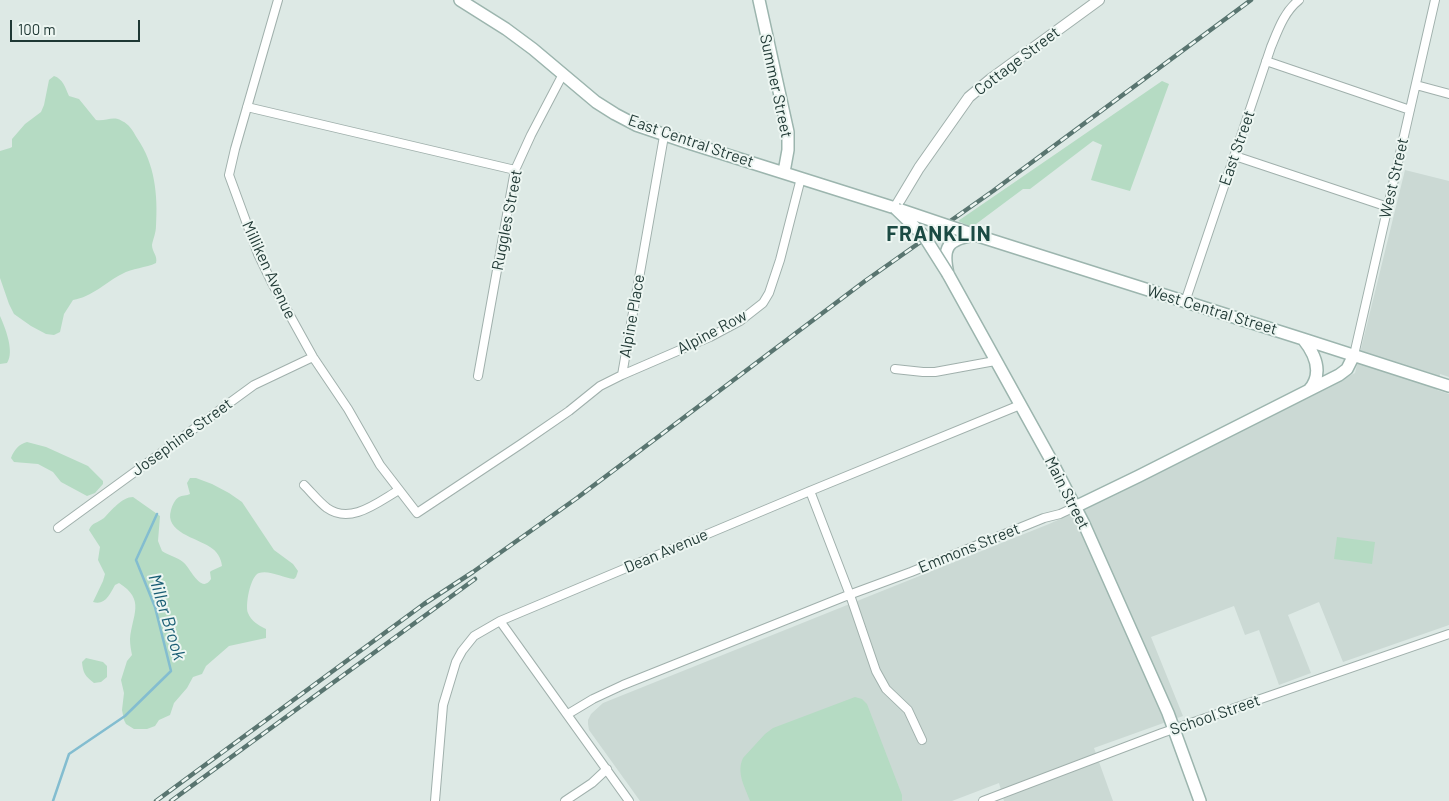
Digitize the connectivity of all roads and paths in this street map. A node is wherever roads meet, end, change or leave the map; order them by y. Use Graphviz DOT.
graph roads {
  1 [pos="278,0"];
  2 [pos="460,0"];
  3 [pos="759,0"];
  4 [pos="1099,0"];
  5 [pos="1299,0"];
  6 [pos="1435,0"];
  7 [pos="1266,61"];
  8 [pos="563,74"];
  9 [pos="1416,85"];
  10 [pos="1449,94"];
  11 [pos="247,107"];
  12 [pos="1410,110"];
  13 [pos="664,136"];
  14 [pos="1234,156"];
  15 [pos="515,170"];
  16 [pos="784,172"];
  17 [pos="802,178"];
  18 [pos="1388,207"];
  19 [pos="895,208"];
  20 [pos="975,235"];
  21 [pos="948,274"];
  22 [pos="1185,302"];
  23 [pos="1304,338"];
  24 [pos="1354,355"];
  25 [pos="312,356"];
  26 [pos="995,361"];
  27 [pos="895,370"];
  28 [pos="622,375"];
  29 [pos="478,376"];
  30 [pos="1449,386"];
  31 [pos="1309,390"];
  32 [pos="1020,405"];
  33 [pos="304,485"];
  34 [pos="399,490"];
  35 [pos="810,491"];
  36 [pos="1075,507"];
  37 [pos="417,513"];
  38 [pos="58,528"];
  39 [pos="850,595"];
  40 [pos="500,621"];
  41 [pos="1449,634"];
  42 [pos="568,714"];
  43 [pos="1175,729"];
  44 [pos="922,740"];
  45 [pos="607,769"];
  46 [pos="435,801"];
  47 [pos="565,801"];
  48 [pos="629,801"];
  49 [pos="982,801"];
  50 [pos="1200,801"];
  1 -- 11 [label="street, Milliken Avenue"];
  2 -- 8 [label="main road, East Central Street"];
  3 -- 16 [label="main road, Summer Street"];
  4 -- 19 [label="street, Cottage Street"];
  5 -- 7 [label="street, East Street"];
  6 -- 9 [label="street, West Street"];
  7 -- 12 [label="street"];
  7 -- 14 [label="street, East Street"];
  8 -- 13 [label="main road, East Central Street"];
  8 -- 15 [label="street, Ruggles Street"];
  9 -- 10 [label="street"];
  9 -- 12 [label="street, West Street"];
  11 -- 15 [label="street"];
  11 -- 25 [label="street, Milliken Avenue"];
  12 -- 18 [label="street, West Street"];
  13 -- 16 [label="main road, East Central Street"];
  13 -- 28 [label="street, Alpine Place"];
  14 -- 18 [label="street"];
  14 -- 22 [label="street, East Street"];
  15 -- 29 [label="street, Ruggles Street"];
  16 -- 17 [label="main road, East Central Street"];
  17 -- 19 [label="main road, East Central Street"];
  17 -- 28 [label="street, Alpine Row"];
  18 -- 24 [label="street, West Street"];
  19 -- 20 [label="main road, West Central Street, bridge"];
  19 -- 21 [label="main road, Main Street, bridge"];
  20 -- 21 [label="main road, bridge"];
  20 -- 22 [label="main road, West Central Street"];
  21 -- 26 [label="main road, Main Street"];
  22 -- 23 [label="main road, West Central Street"];
  23 -- 24 [label="main road, West Central Street"];
  23 -- 31 [label="main road"];
  24 -- 30 [label="main road, West Central Street"];
  24 -- 31 [label="main road, Emmons Street"];
  25 -- 34 [label="street, Milliken Avenue"];
  25 -- 38 [label="street, Josephine Street"];
  26 -- 27 [label="street"];
  26 -- 32 [label="main road, Main Street"];
  28 -- 37 [label="street, Alpine Place"];
  31 -- 36 [label="main road, Emmons Street"];
  32 -- 35 [label="street, Dean Avenue"];
  32 -- 36 [label="main road, Main Street"];
  33 -- 34 [label="street"];
  34 -- 37 [label="street, Milliken Avenue"];
  35 -- 39 [label="street"];
  35 -- 40 [label="street, Dean Avenue"];
  36 -- 39 [label="street, Emmons Street"];
  36 -- 43 [label="main road, Main Street"];
  39 -- 42 [label="street, Emmons Street"];
  39 -- 44 [label="street"];
  40 -- 42 [label="street"];
  40 -- 46 [label="street, Dean Avenue"];
  41 -- 43 [label="street, School Street"];
  42 -- 45 [label="street"];
  43 -- 49 [label="street, School Street"];
  43 -- 50 [label="main road, Main Street"];
  45 -- 47 [label="street"];
  45 -- 48 [label="street"];
}
